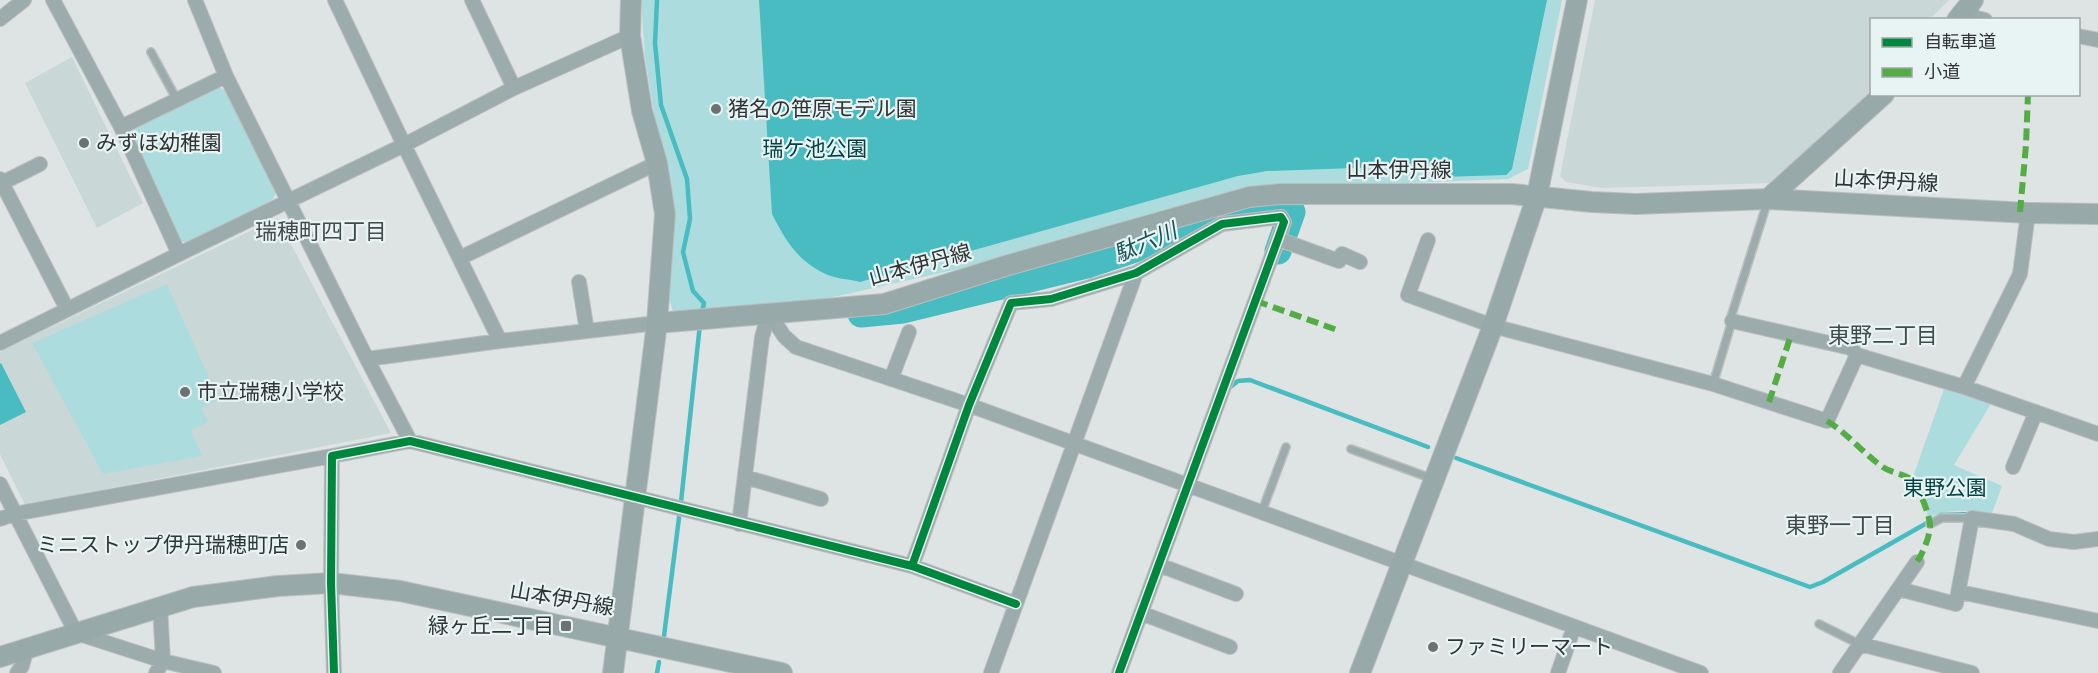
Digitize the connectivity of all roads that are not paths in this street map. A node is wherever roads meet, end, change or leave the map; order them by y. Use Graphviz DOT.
graph roads {
  1 [pos="24,0"];
  2 [pos="53,0"];
  3 [pos="195,0"];
  4 [pos="335,0"];
  5 [pos="472,0"];
  6 [pos="632,0"];
  7 [pos="1577,0"];
  8 [pos="0,19"];
  9 [pos="630,36"];
  10 [pos="2080,36"];
  11 [pos="2098,40"];
  12 [pos="151,52"];
  13 [pos="226,76"];
  14 [pos="514,88"];
  15 [pos="1882,96"];
  16 [pos="177,100"];
  17 [pos="121,128"];
  18 [pos="404,146"];
  19 [pos="657,163"];
  20 [pos="40,165"];
  21 [pos="1,182"];
  22 [pos="1537,196"];
  23 [pos="1768,199"];
  24 [pos="289,202"];
  25 [pos="2028,213"];
  26 [pos="2098,214"];
  27 [pos="1281,240"];
  28 [pos="1428,240"];
  29 [pos="179,254"];
  30 [pos="460,258"];
  31 [pos="1360,262"];
  32 [pos="1136,273"];
  33 [pos="579,282"];
  34 [pos="67,309"];
  35 [pos="769,313"];
  36 [pos="1732,321"];
  37 [pos="657,323"];
  38 [pos="1493,326"];
  39 [pos="587,331"];
  40 [pos="909,332"];
  41 [pos="500,341"];
  42 [pos="0,343"];
  43 [pos="1857,355"];
  44 [pos="367,359"];
  45 [pos="891,379"];
  46 [pos="1713,384"];
  47 [pos="1964,387"];
  48 [pos="969,405"];
  49 [pos="2036,412"];
  50 [pos="2098,434"];
  51 [pos="410,441"];
  52 [pos="1073,444"];
  53 [pos="1286,447"];
  54 [pos="1352,449"];
  55 [pos="332,456"];
  56 [pos="2013,467"];
  57 [pos="745,477"];
  58 [pos="1435,480"];
  59 [pos="0,484"];
  60 [pos="1191,488"];
  61 [pos="635,497"];
  62 [pos="821,499"];
  63 [pos="14,514"];
  64 [pos="1261,514"];
  65 [pos="1972,518"];
  66 [pos="0,519"];
  67 [pos="739,524"];
  68 [pos="1930,524"];
  69 [pos="2098,539"];
  70 [pos="1917,562"];
  71 [pos="1159,565"];
  72 [pos="1401,565"];
  73 [pos="912,566"];
  74 [pos="331,584"];
  75 [pos="1899,590"];
  76 [pos="1960,592"];
  77 [pos="1236,594"];
  78 [pos="1016,604"];
  79 [pos="160,606"];
  80 [pos="1145,615"];
  81 [pos="2098,621"];
  82 [pos="1819,624"];
  83 [pos="1574,627"];
  84 [pos="76,633"];
  85 [pos="617,638"];
  86 [pos="1860,645"];
  87 [pos="1230,646"];
  88 [pos="27,648"];
  89 [pos="0,657"];
  90 [pos="160,667"];
  91 [pos="17,673"];
  92 [pos="214,673"];
  93 [pos="334,673"];
  94 [pos="613,673"];
  95 [pos="782,673"];
  96 [pos="991,673"];
  97 [pos="1119,673"];
  98 [pos="1360,673"];
  99 [pos="1558,673"];
  100 [pos="1701,673"];
  101 [pos="1840,673"];
  102 [pos="1972,673"];
  1 -- 8 [label="street"];
  2 -- 17 [label="street"];
  3 -- 13 [label="street"];
  4 -- 18 [label="street"];
  5 -- 14 [label="street"];
  6 -- 9 [label="main road"];
  7 -- 22 [label="main road"];
  9 -- 14 [label="street"];
  9 -- 19 [label="main road"];
  10 -- 11 [label="street"];
  12 -- 16 [label="lane"];
  13 -- 16 [label="street"];
  13 -- 24 [label="street"];
  14 -- 18 [label="street"];
  15 -- 23 [label="main road"];
  16 -- 17 [label="street"];
  17 -- 29 [label="street"];
  18 -- 24 [label="street"];
  18 -- 30 [label="street"];
  19 -- 30 [label="street"];
  19 -- 37 [label="main road"];
  20 -- 21 [label="street"];
  21 -- 34 [label="street"];
  22 -- 23 [label="main road, 山本伊丹線"];
  22 -- 35 [label="main road, 山本伊丹線"];
  22 -- 38 [label="main road"];
  23 -- 25 [label="main road, 山本伊丹線"];
  23 -- 36 [label="lane"];
  24 -- 29 [label="street"];
  24 -- 44 [label="street"];
  25 -- 26 [label="main road, 山本伊丹線"];
  25 -- 47 [label="street"];
  27 -- 31 [label="street"];
  27 -- 32 [label="street"];
  27 -- 60 [label="street"];
  28 -- 38 [label="street"];
  29 -- 34 [label="street"];
  30 -- 41 [label="street"];
  32 -- 48 [label="street"];
  32 -- 52 [label="street"];
  33 -- 39 [label="street"];
  34 -- 42 [label="street"];
  35 -- 37 [label="main road, 山本伊丹線"];
  35 -- 45 [label="street"];
  35 -- 57 [label="street"];
  36 -- 43 [label="street"];
  36 -- 46 [label="lane"];
  37 -- 39 [label="street"];
  37 -- 61 [label="main road, 山本伊丹線"];
  38 -- 46 [label="street"];
  38 -- 58 [label="main road"];
  39 -- 41 [label="street"];
  40 -- 45 [label="street"];
  41 -- 44 [label="street"];
  43 -- 46 [label="street"];
  43 -- 47 [label="street"];
  44 -- 51 [label="street"];
  45 -- 48 [label="street"];
  47 -- 49 [label="street"];
  48 -- 52 [label="street"];
  48 -- 73 [label="street"];
  49 -- 50 [label="street"];
  49 -- 56 [label="street"];
  51 -- 55 [label="street"];
  51 -- 61 [label="street"];
  52 -- 60 [label="street"];
  52 -- 78 [label="street"];
  53 -- 64 [label="lane"];
  54 -- 58 [label="lane"];
  55 -- 63 [label="street"];
  55 -- 74 [label="street"];
  57 -- 62 [label="street"];
  57 -- 67 [label="street"];
  58 -- 72 [label="main road"];
  59 -- 63 [label="street"];
  60 -- 64 [label="street"];
  60 -- 71 [label="street"];
  61 -- 67 [label="street"];
  61 -- 85 [label="main road, 山本伊丹線"];
  63 -- 66 [label="street"];
  63 -- 84 [label="street"];
  64 -- 72 [label="street"];
  65 -- 68 [label="lane"];
  65 -- 69 [label="street"];
  65 -- 76 [label="street"];
  67 -- 73 [label="street"];
  70 -- 75 [label="street"];
  71 -- 77 [label="street"];
  71 -- 80 [label="street"];
  72 -- 83 [label="street"];
  72 -- 98 [label="main road"];
  73 -- 78 [label="street"];
  74 -- 79 [label="main road, 山本伊丹線"];
  74 -- 85 [label="main road, 山本伊丹線"];
  74 -- 93 [label="street"];
  75 -- 76 [label="street"];
  75 -- 86 [label="street"];
  76 -- 81 [label="street"];
  78 -- 96 [label="street"];
  79 -- 84 [label="main road, 山本伊丹線"];
  79 -- 90 [label="street"];
  80 -- 87 [label="street"];
  80 -- 97 [label="street"];
  82 -- 86 [label="lane"];
  83 -- 99 [label="street"];
  83 -- 100 [label="street"];
  84 -- 88 [label="main road, 山本伊丹線"];
  84 -- 90 [label="street"];
  85 -- 94 [label="main road"];
  85 -- 95 [label="main road"];
  86 -- 101 [label="street"];
  86 -- 102 [label="street"];
  88 -- 89 [label="main road, 山本伊丹線"];
  88 -- 91 [label="street"];
  90 -- 92 [label="street"];
}
